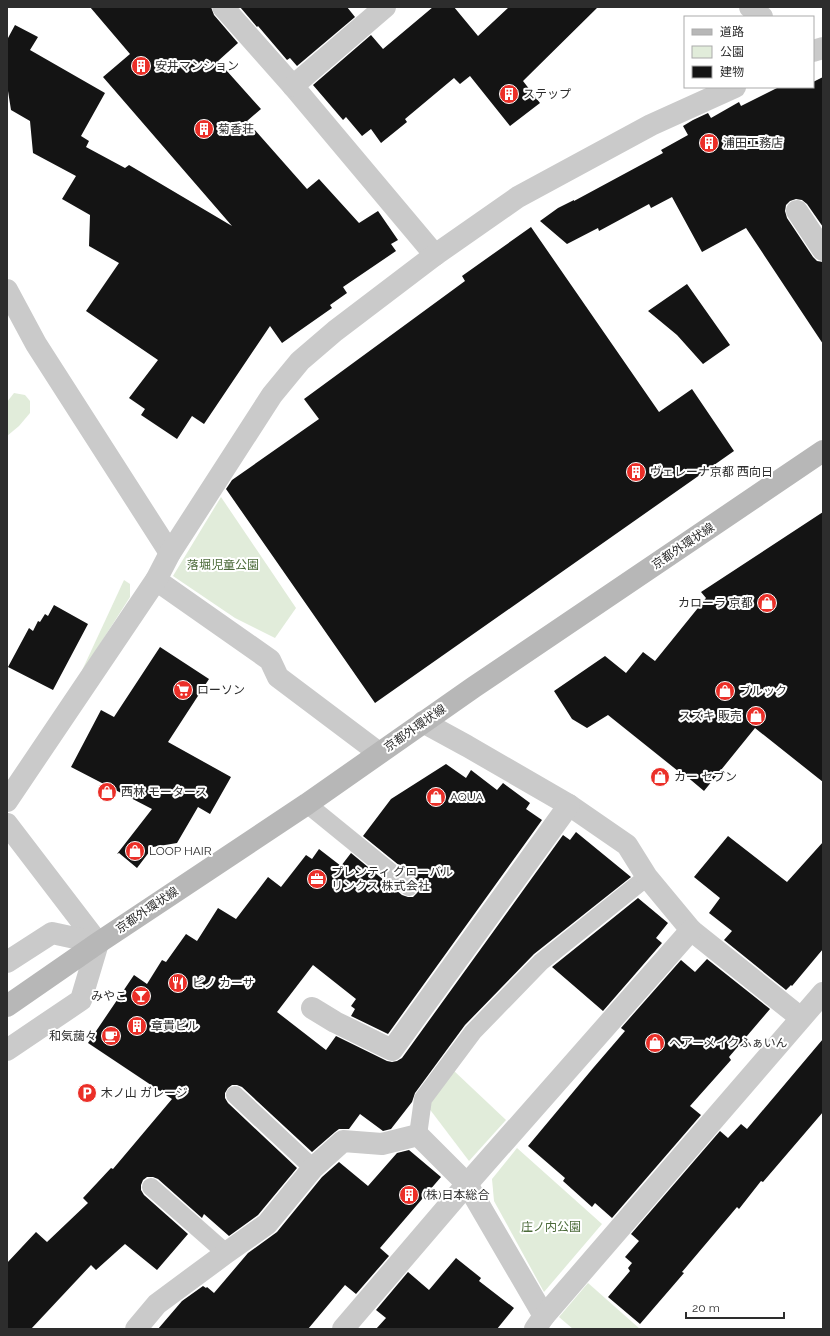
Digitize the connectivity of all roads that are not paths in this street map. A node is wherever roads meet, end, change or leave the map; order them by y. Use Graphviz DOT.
graph roads {
  1 [pos="223,7"];
  2 [pos="384,7"];
  3 [pos="750,7"];
  4 [pos="761,16"];
  5 [pos="293,86"];
  6 [pos="733,88"];
  7 [pos="797,211"];
  8 [pos="823,250"];
  9 [pos="435,255"];
  10 [pos="7,290"];
  11 [pos="823,451"];
  12 [pos="170,553"];
  13 [pos="156,580"];
  14 [pos="423,722"];
  15 [pos="379,753"];
  16 [pos="7,801"];
  17 [pos="307,804"];
  18 [pos="569,805"];
  19 [pos="7,824"];
  20 [pos="647,877"];
  21 [pos="409,887"];
  22 [pos="691,930"];
  23 [pos="98,943"];
  24 [pos="7,962"];
  25 [pos="823,993"];
  26 [pos="7,1006"];
  27 [pos="312,1008"];
  28 [pos="801,1018"];
  29 [pos="7,1050"];
  30 [pos="235,1095"];
  31 [pos="418,1135"];
  32 [pos="313,1168"];
  33 [pos="467,1184"];
  34 [pos="151,1187"];
  35 [pos="226,1253"];
  36 [pos="539,1322"];
  37 [pos="136,1329"];
  38 [pos="343,1329"];
  1 -- 5 [label="street"];
  2 -- 5 [label="street"];
  3 -- 4 [label="street"];
  5 -- 9 [label="street"];
  6 -- 9 [label="street"];
  7 -- 8 [label="street"];
  9 -- 12 [label="street"];
  10 -- 12 [label="street"];
  11 -- 14 [label="main road, 京都外環状線"];
  12 -- 13 [label="street"];
  13 -- 15 [label="street"];
  13 -- 16 [label="street"];
  14 -- 15 [label="main road, 京都外環状線"];
  14 -- 18 [label="street"];
  15 -- 17 [label="main road, 京都外環状線"];
  17 -- 21 [label="lane"];
  17 -- 23 [label="main road, 京都外環状線"];
  18 -- 20 [label="street"];
  18 -- 27 [label="street"];
  19 -- 23 [label="street"];
  20 -- 22 [label="street"];
  20 -- 31 [label="lane"];
  22 -- 28 [label="street"];
  22 -- 33 [label="street"];
  23 -- 24 [label="street"];
  23 -- 26 [label="main road, 京都外環状線"];
  23 -- 29 [label="street"];
  25 -- 28 [label="street"];
  28 -- 36 [label="street"];
  30 -- 32 [label="lane"];
  31 -- 32 [label="street"];
  31 -- 33 [label="street"];
  32 -- 35 [label="street"];
  33 -- 36 [label="street"];
  33 -- 38 [label="street"];
  34 -- 35 [label="lane"];
  35 -- 37 [label="street"];
}
